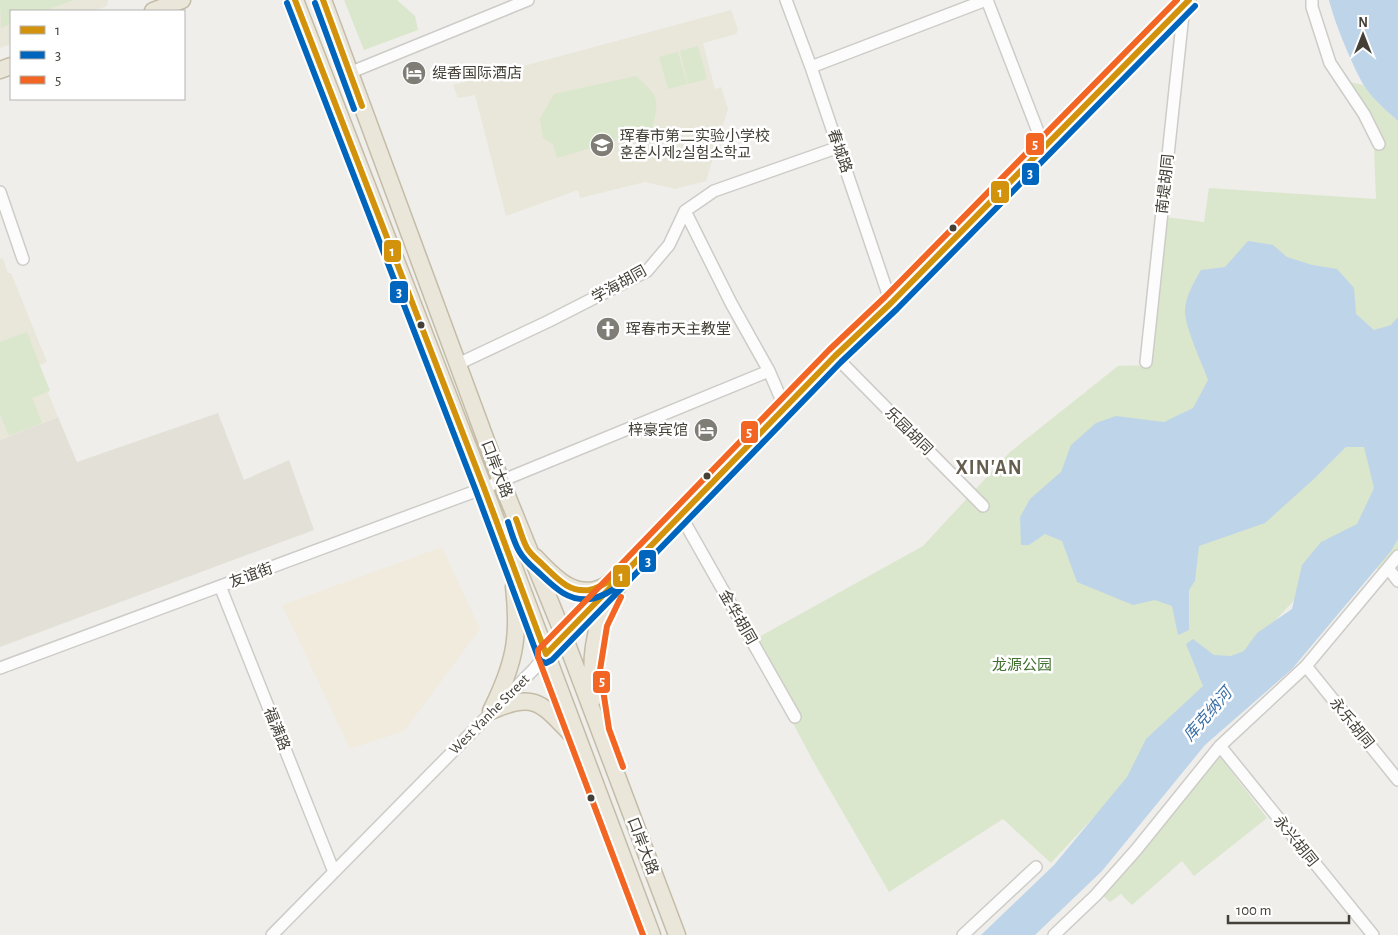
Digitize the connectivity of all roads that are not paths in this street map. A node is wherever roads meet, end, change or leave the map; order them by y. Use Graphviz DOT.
graph roads {
  1 [pos="182,0"];
  2 [pos="295,0"];
  3 [pos="323,0"];
  4 [pos="528,0"];
  5 [pos="786,0"];
  6 [pos="986,0"];
  7 [pos="1312,0"];
  8 [pos="1186,3"];
  9 [pos="156,10"];
  10 [pos="811,67"];
  11 [pos="349,73"];
  12 [pos="1379,144"];
  13 [pos="1044,147"];
  14 [pos="839,148"];
  15 [pos="0,192"];
  16 [pos="685,211"];
  17 [pos="23,259"];
  18 [pos="891,303"];
  19 [pos="835,356"];
  20 [pos="1146,362"];
  21 [pos="458,364"];
  22 [pos="769,371"];
  23 [pos="785,408"];
  24 [pos="501,481"];
  25 [pos="484,488"];
  26 [pos="983,506"];
  27 [pos="681,516"];
  28 [pos="528,551"];
  29 [pos="1398,556"];
  30 [pos="512,562"];
  31 [pos="633,565"];
  32 [pos="1388,568"];
  33 [pos="1398,581"];
  34 [pos="220,586"];
  35 [pos="564,636"];
  36 [pos="546,654"];
  37 [pos="1306,666"];
  38 [pos="0,668"];
  39 [pos="491,711"];
  40 [pos="795,717"];
  41 [pos="600,731"];
  42 [pos="579,742"];
  43 [pos="1220,746"];
  44 [pos="1398,780"];
  45 [pos="1036,867"];
  46 [pos="334,872"];
  47 [pos="272,935"];
  48 [pos="652,935"];
  49 [pos="677,935"];
  50 [pos="963,935"];
  51 [pos="1054,935"];
  52 [pos="1373,935"];
  1 -- 9 [label="highway"];
  2 -- 25 [label="highway, 口岸大路"];
  3 -- 11 [label="highway, 口岸大路"];
  4 -- 11 [label="street"];
  5 -- 10 [label="street, 春城路"];
  6 -- 10 [label="street"];
  6 -- 13 [label="street"];
  7 -- 12 [label="street"];
  8 -- 13 [label="main road, West Yanhe Street"];
  8 -- 20 [label="street, 南堤胡同"];
  10 -- 14 [label="street, 春城路"];
  11 -- 21 [label="highway, 口岸大路"];
  13 -- 18 [label="main road, West Yanhe Street"];
  14 -- 16 [label="street"];
  14 -- 18 [label="street, 春城路"];
  15 -- 17 [label="street"];
  16 -- 21 [label="street, 学海胡同"];
  16 -- 22 [label="street"];
  18 -- 19 [label="main road, West Yanhe Street"];
  19 -- 23 [label="main road, West Yanhe Street"];
  19 -- 26 [label="street, 乐园胡同"];
  21 -- 24 [label="highway, 口岸大路"];
  22 -- 23 [label="street"];
  22 -- 24 [label="street, 友谊街"];
  23 -- 27 [label="main road, West Yanhe Street"];
  24 -- 25 [label="street, 友谊街"];
  24 -- 28 [label="highway, 口岸大路"];
  25 -- 30 [label="highway, 口岸大路"];
  25 -- 34 [label="street, 友谊街"];
  27 -- 31 [label="main road, West Yanhe Street"];
  27 -- 40 [label="street, 金华胡同"];
  28 -- 31 [label="highway"];
  28 -- 35 [label="highway, 口岸大路"];
  29 -- 32 [label="street"];
  30 -- 36 [label="highway, 口岸大路"];
  30 -- 39 [label="highway"];
  31 -- 35 [label="main road, West Yanhe Street"];
  31 -- 41 [label="highway"];
  32 -- 33 [label="street"];
  32 -- 37 [label="street"];
  34 -- 38 [label="street, 友谊街"];
  34 -- 46 [label="street, 福满路"];
  35 -- 36 [label="main road, West Yanhe Street"];
  35 -- 41 [label="highway, 口岸大路"];
  36 -- 39 [label="street, West Yanhe Street"];
  36 -- 42 [label="highway, 口岸大路"];
  37 -- 43 [label="street"];
  37 -- 44 [label="street, 永乐胡同"];
  39 -- 42 [label="highway"];
  39 -- 46 [label="street, West Yanhe Street"];
  41 -- 49 [label="highway, 口岸大路"];
  42 -- 48 [label="highway, 口岸大路"];
  43 -- 51 [label="street"];
  43 -- 52 [label="street, 永兴胡同"];
  45 -- 50 [label="street"];
  46 -- 47 [label="street, West Yanhe Street"];
}
